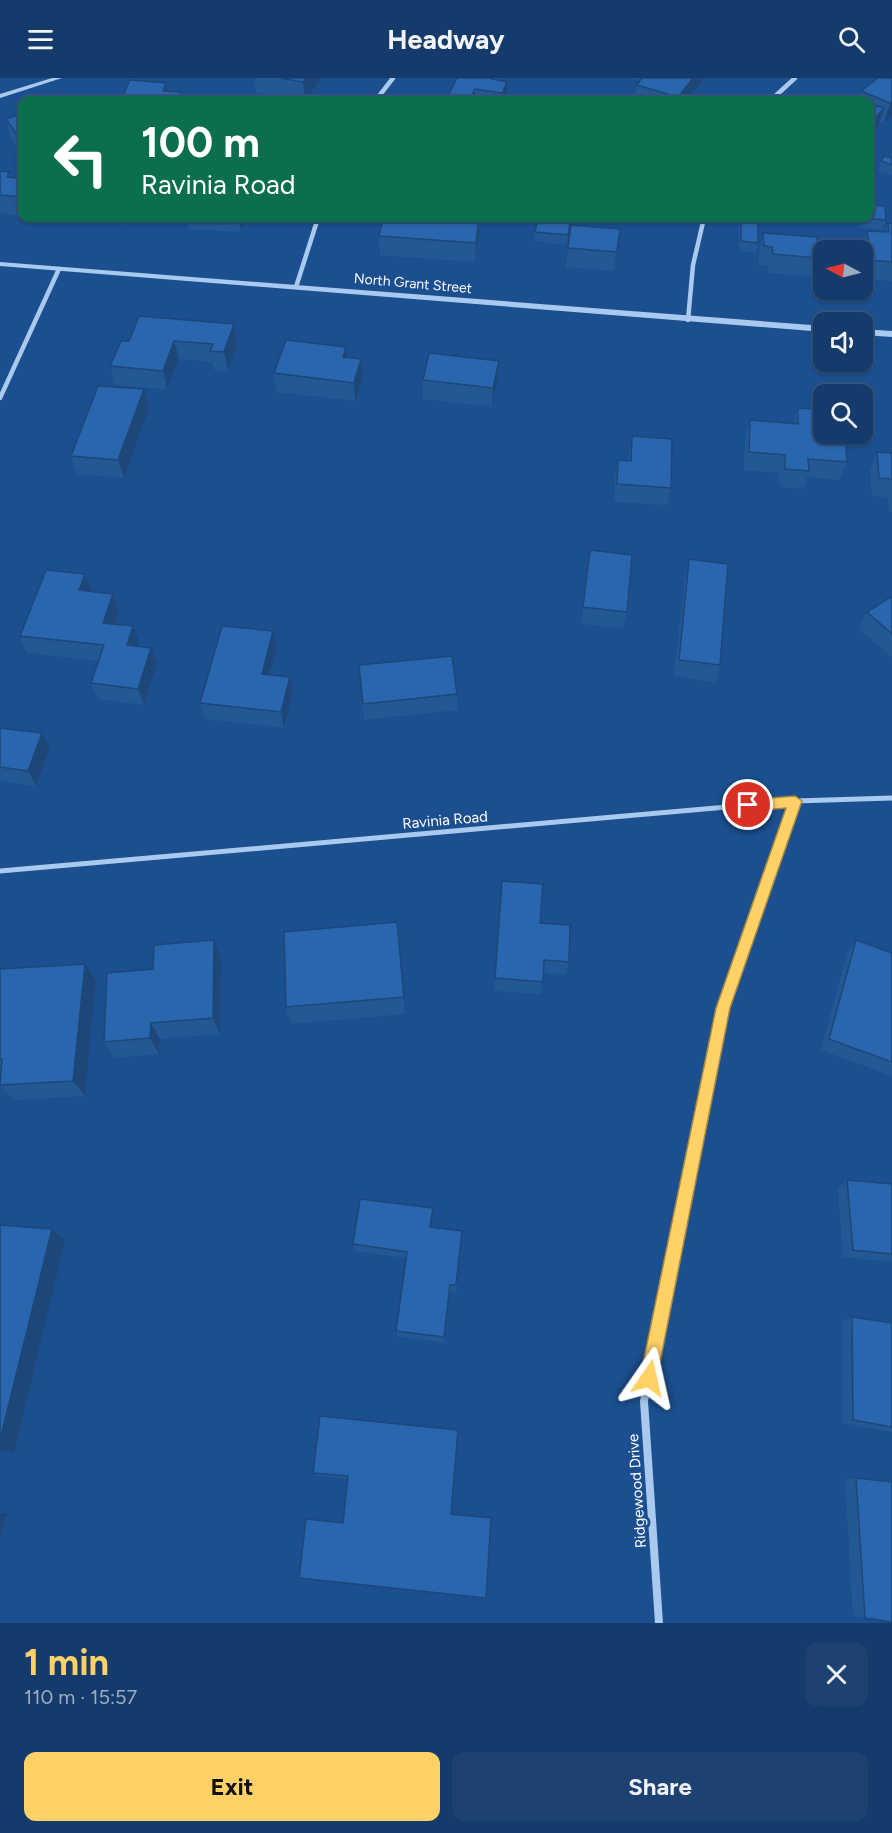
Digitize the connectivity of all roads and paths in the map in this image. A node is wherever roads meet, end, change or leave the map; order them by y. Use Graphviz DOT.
graph roads {
  1 [pos="59,78"];
  2 [pos="393,78"];
  3 [pos="795,78"];
  4 [pos="0,96"];
  5 [pos="379,96"];
  6 [pos="775,96"];
  7 [pos="317,222"];
  8 [pos="703,222"];
  9 [pos="0,264"];
  10 [pos="59,269"];
  11 [pos="296,287"];
  12 [pos="688,320"];
  13 [pos="813,328"];
  14 [pos="873,333"];
  15 [pos="892,334"];
  16 [pos="0,398"];
  17 [pos="892,798"];
  18 [pos="795,801"];
  19 [pos="0,871"];
  20 [pos="659,1623"];
  1 -- 4 [label="street"];
  2 -- 5 [label="street"];
  3 -- 6 [label="street"];
  7 -- 11 [label="street"];
  8 -- 12 [label="street"];
  9 -- 10 [label="street, North Grant Street"];
  10 -- 11 [label="street, North Grant Street"];
  10 -- 16 [label="street"];
  11 -- 12 [label="street, North Grant Street"];
  12 -- 13 [label="street, North Grant Street"];
  14 -- 15 [label="street"];
  17 -- 18 [label="street, Ravinia Road"];
  18 -- 19 [label="street, Ravinia Road"];
  18 -- 20 [label="street, Ridgewood Drive"];
}
